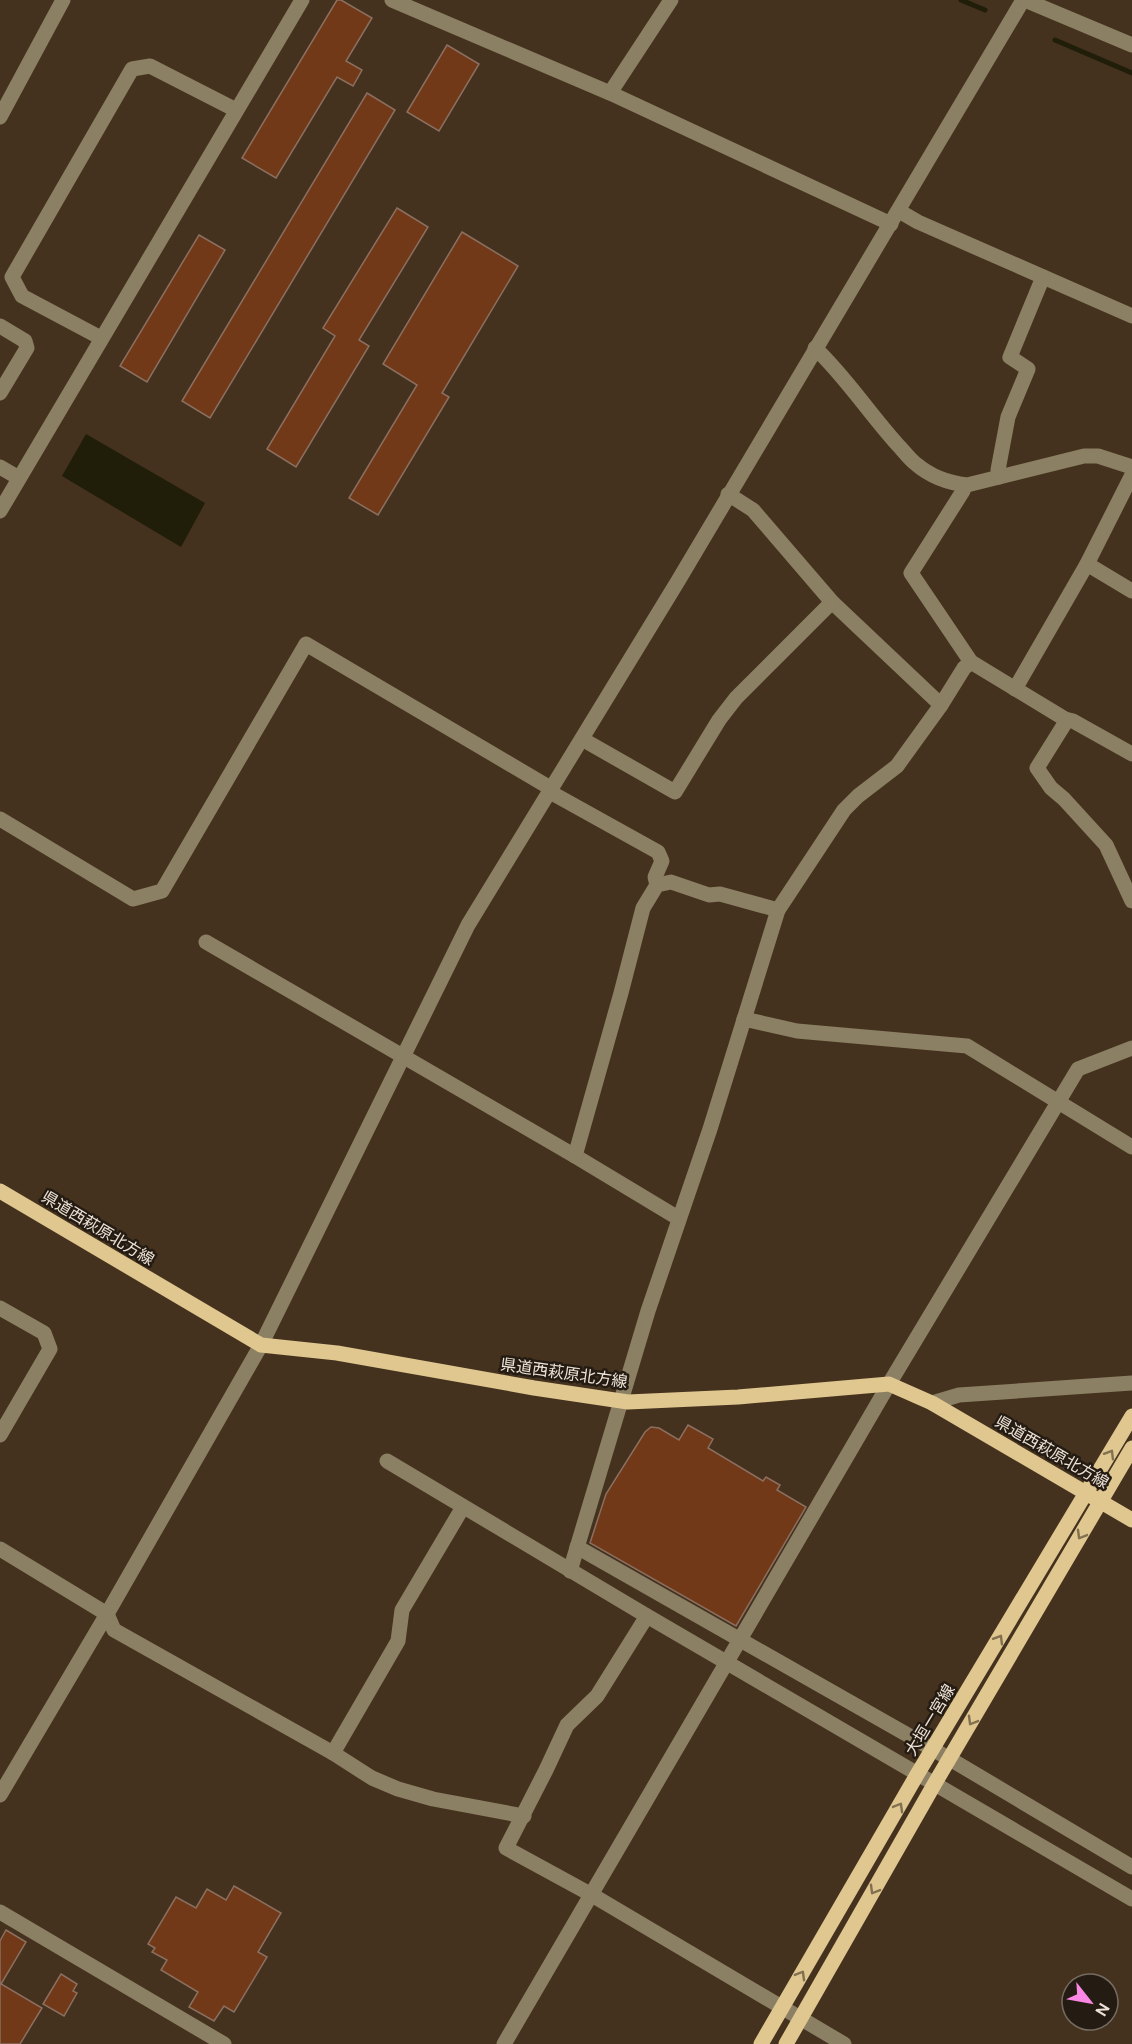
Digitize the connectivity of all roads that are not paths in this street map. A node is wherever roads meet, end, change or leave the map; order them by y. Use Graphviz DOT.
graph roads {
  1 [pos="63,0"];
  2 [pos="302,0"];
  3 [pos="392,0"];
  4 [pos="671,0"];
  5 [pos="1024,0"];
  6 [pos="1132,45"];
  7 [pos="610,93"];
  8 [pos="236,110"];
  9 [pos="1,111"];
  10 [pos="895,218"];
  11 [pos="1043,277"];
  12 [pos="1132,316"];
  13 [pos="0,326"];
  14 [pos="101,338"];
  15 [pos="815,348"];
  16 [pos="0,393"];
  17 [pos="0,467"];
  18 [pos="1132,467"];
  19 [pos="1132,475"];
  20 [pos="999,477"];
  21 [pos="19,478"];
  22 [pos="963,485"];
  23 [pos="728,494"];
  24 [pos="0,511"];
  25 [pos="1087,564"];
  26 [pos="1132,591"];
  27 [pos="832,602"];
  28 [pos="971,662"];
  29 [pos="1016,689"];
  30 [pos="941,705"];
  31 [pos="1067,720"];
  32 [pos="582,739"];
  33 [pos="1132,754"];
  34 [pos="551,791"];
  35 [pos="0,819"];
  36 [pos="1127,875"];
  37 [pos="657,885"];
  38 [pos="1132,901"];
  39 [pos="778,910"];
  40 [pos="206,942"];
  41 [pos="744,1019"];
  42 [pos="1132,1048"];
  43 [pos="403,1057"];
  44 [pos="1058,1103"];
  45 [pos="1132,1147"];
  46 [pos="575,1156"];
  47 [pos="0,1191"];
  48 [pos="678,1218"];
  49 [pos="0,1308"];
  50 [pos="261,1345"];
  51 [pos="1132,1383"];
  52 [pos="889,1384"];
  53 [pos="621,1401"];
  54 [pos="932,1403"];
  55 [pos="1132,1416"];
  56 [pos="0,1435"];
  57 [pos="1132,1448"];
  58 [pos="387,1461"];
  59 [pos="1086,1493"];
  60 [pos="1100,1502"];
  61 [pos="464,1507"];
  62 [pos="1132,1520"];
  63 [pos="578,1546"];
  64 [pos="0,1549"];
  65 [pos="570,1571"];
  66 [pos="107,1614"];
  67 [pos="647,1616"];
  68 [pos="738,1640"];
  69 [pos="726,1662"];
  70 [pos="934,1749"];
  71 [pos="333,1753"];
  72 [pos="950,1759"];
  73 [pos="918,1773"];
  74 [pos="935,1783"];
  75 [pos="0,1795"];
  76 [pos="524,1816"];
  77 [pos="1132,1867"];
  78 [pos="592,1895"];
  79 [pos="1132,1899"];
  80 [pos="0,1912"];
  81 [pos="783,2007"];
  82 [pos="801,2018"];
  83 [pos="224,2044"];
  84 [pos="504,2044"];
  85 [pos="761,2044"];
  86 [pos="786,2044"];
  87 [pos="844,2044"];
  1 -- 9 [label="street"];
  2 -- 8 [label="street"];
  3 -- 7 [label="street"];
  4 -- 7 [label="street"];
  5 -- 6 [label="street"];
  5 -- 10 [label="street"];
  7 -- 10 [label="street"];
  8 -- 14 [label="street"];
  8 -- 14 [label="street"];
  10 -- 11 [label="street"];
  10 -- 15 [label="street"];
  11 -- 12 [label="street"];
  11 -- 20 [label="street"];
  13 -- 16 [label="street"];
  14 -- 21 [label="street"];
  15 -- 22 [label="street"];
  15 -- 23 [label="street"];
  17 -- 21 [label="street"];
  18 -- 20 [label="street"];
  19 -- 25 [label="street"];
  20 -- 22 [label="street"];
  21 -- 24 [label="street"];
  22 -- 28 [label="street"];
  23 -- 27 [label="street"];
  23 -- 32 [label="street"];
  25 -- 26 [label="street"];
  25 -- 29 [label="street"];
  27 -- 30 [label="street"];
  27 -- 32 [label="street"];
  28 -- 29 [label="street"];
  28 -- 30 [label="street"];
  29 -- 31 [label="street"];
  30 -- 39 [label="street"];
  31 -- 33 [label="street"];
  31 -- 36 [label="street"];
  32 -- 34 [label="street"];
  34 -- 35 [label="street"];
  34 -- 37 [label="street"];
  34 -- 43 [label="street"];
  36 -- 38 [label="street"];
  37 -- 39 [label="street"];
  37 -- 46 [label="street"];
  39 -- 41 [label="street"];
  40 -- 43 [label="street"];
  41 -- 44 [label="street"];
  41 -- 48 [label="street"];
  42 -- 44 [label="street"];
  43 -- 46 [label="street"];
  43 -- 50 [label="street"];
  44 -- 45 [label="street"];
  44 -- 52 [label="street"];
  46 -- 48 [label="street"];
  47 -- 50 [label="main road, 県道西萩原北方線"];
  48 -- 53 [label="street"];
  49 -- 56 [label="street"];
  50 -- 53 [label="main road, 県道西萩原北方線"];
  50 -- 66 [label="street"];
  51 -- 54 [label="street"];
  52 -- 53 [label="main road, 県道西萩原北方線"];
  52 -- 54 [label="main road, 県道西萩原北方線"];
  52 -- 68 [label="street"];
  53 -- 63 [label="street"];
  54 -- 59 [label="main road, 県道西萩原北方線"];
  59 -- 55 [label="main road, 大垣一宮線, one-way"];
  57 -- 60 [label="main road"];
  58 -- 61 [label="street"];
  59 -- 60 [label="main road, 県道西萩原北方線"];
  70 -- 59 [label="main road, 大垣一宮線, one-way"];
  60 -- 62 [label="main road, 県道西萩原北方線"];
  60 -- 72 [label="main road, one-way"];
  61 -- 65 [label="street"];
  61 -- 71 [label="street"];
  63 -- 65 [label="street"];
  63 -- 68 [label="street"];
  64 -- 66 [label="street"];
  65 -- 67 [label="street"];
  66 -- 71 [label="street"];
  66 -- 75 [label="street"];
  67 -- 69 [label="street"];
  67 -- 76 [label="street"];
  68 -- 69 [label="street"];
  68 -- 70 [label="street"];
  69 -- 73 [label="street"];
  69 -- 78 [label="street"];
  70 -- 72 [label="street"];
  70 -- 73 [label="main road, 大垣一宮線"];
  71 -- 76 [label="street"];
  72 -- 74 [label="main road"];
  72 -- 77 [label="street"];
  73 -- 74 [label="street"];
  81 -- 73 [label="main road, 大垣一宮線, one-way"];
  74 -- 79 [label="street"];
  74 -- 82 [label="main road, one-way"];
  76 -- 78 [label="street"];
  78 -- 81 [label="street"];
  78 -- 84 [label="street"];
  80 -- 83 [label="street"];
  81 -- 82 [label="street"];
  81 -- 85 [label="main road, 大垣一宮線"];
  82 -- 86 [label="main road"];
  82 -- 87 [label="street"];
}
